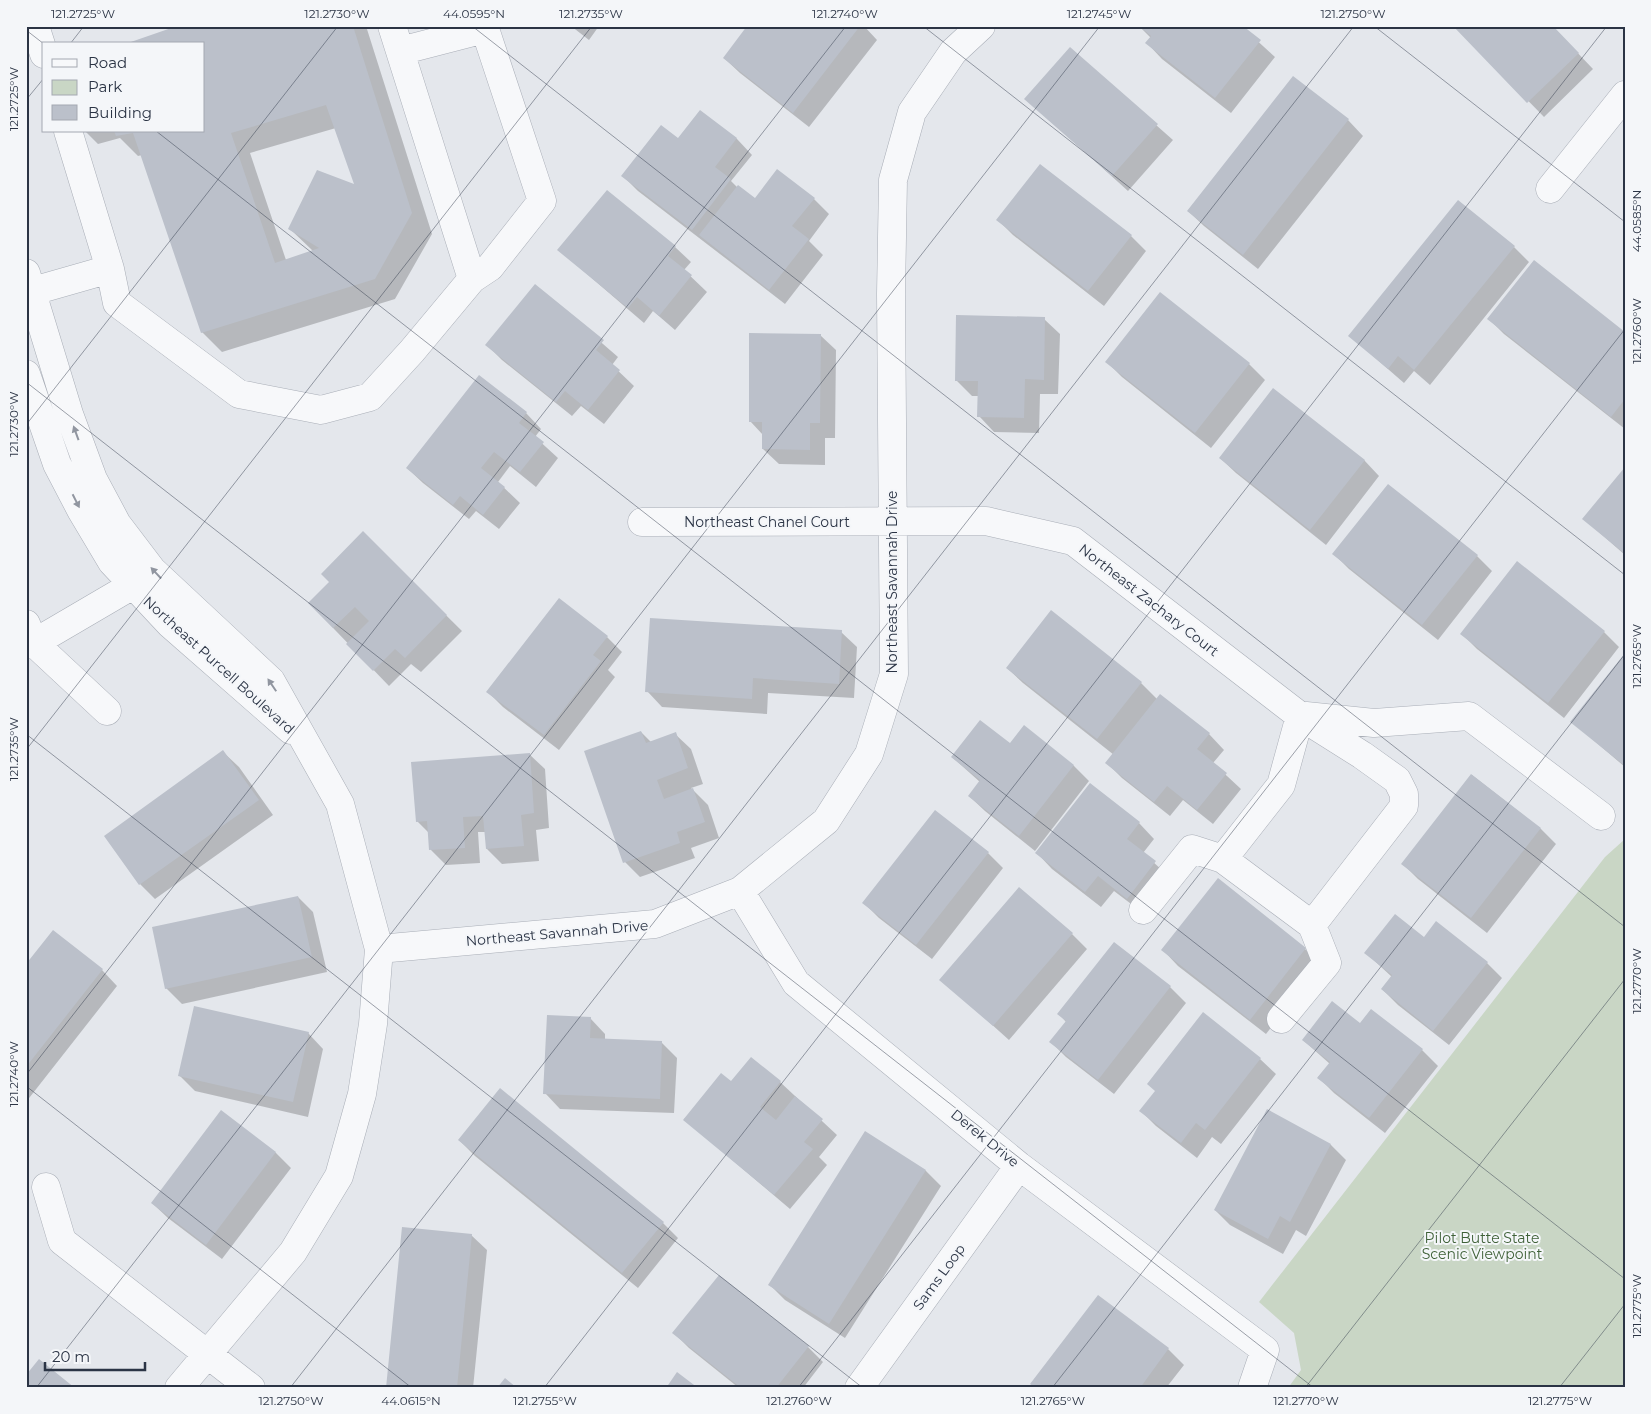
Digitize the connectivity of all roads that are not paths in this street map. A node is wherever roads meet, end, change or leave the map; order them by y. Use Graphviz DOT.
graph roads {
  1 [pos="35,26"];
  2 [pos="981,26"];
  3 [pos="396,39"];
  4 [pos="42,48"];
  5 [pos="1625,95"];
  6 [pos="76,138"];
  7 [pos="1550,189"];
  8 [pos="110,269"];
  9 [pos="472,279"];
  10 [pos="28,286"];
  11 [pos="26,374"];
  12 [pos="642,522"];
  13 [pos="892,523"];
  14 [pos="133,586"];
  15 [pos="29,638"];
  16 [pos="107,712"];
  17 [pos="1300,716"];
  18 [pos="305,743"];
  19 [pos="1601,816"];
  20 [pos="1223,859"];
  21 [pos="740,891"];
  22 [pos="1143,910"];
  23 [pos="1312,925"];
  24 [pos="379,949"];
  25 [pos="1281,1019"];
  26 [pos="1019,1166"];
  27 [pos="46,1187"];
  28 [pos="208,1355"];
  29 [pos="179,1388"];
  30 [pos="251,1388"];
  31 [pos="859,1388"];
  32 [pos="1252,1388"];
  1 -- 4 [label="street"];
  2 -- 13 [label="street, Northeast Savannah Drive"];
  3 -- 9 [label="street"];
  3 -- 9 [label="street"];
  5 -- 7 [label="street"];
  6 -- 8 [label="street"];
  8 -- 9 [label="street"];
  8 -- 10 [label="street"];
  18 -- 10 [label="street, Northeast Purcell Boulevard, one-way"];
  11 -- 14 [label="street, Northeast Purcell Boulevard, one-way"];
  12 -- 13 [label="street, Northeast Chanel Court"];
  13 -- 17 [label="street, Northeast Zachary Court"];
  13 -- 21 [label="street, Northeast Savannah Drive"];
  14 -- 15 [label="street"];
  14 -- 18 [label="street, Northeast Purcell Boulevard"];
  15 -- 16 [label="street"];
  17 -- 19 [label="street"];
  17 -- 20 [label="street"];
  17 -- 23 [label="street, Northeast Zachary Court"];
  18 -- 24 [label="street, Northeast Purcell Boulevard"];
  20 -- 22 [label="street"];
  20 -- 23 [label="street"];
  21 -- 24 [label="street, Northeast Savannah Drive"];
  21 -- 26 [label="street, Derek Drive"];
  23 -- 25 [label="street"];
  24 -- 28 [label="street, Northeast Purcell Boulevard"];
  26 -- 31 [label="street, Sams Loop"];
  26 -- 32 [label="street, Derek Drive"];
  27 -- 28 [label="street"];
  28 -- 29 [label="street, Northeast Purcell Boulevard"];
  28 -- 30 [label="street"];
}
